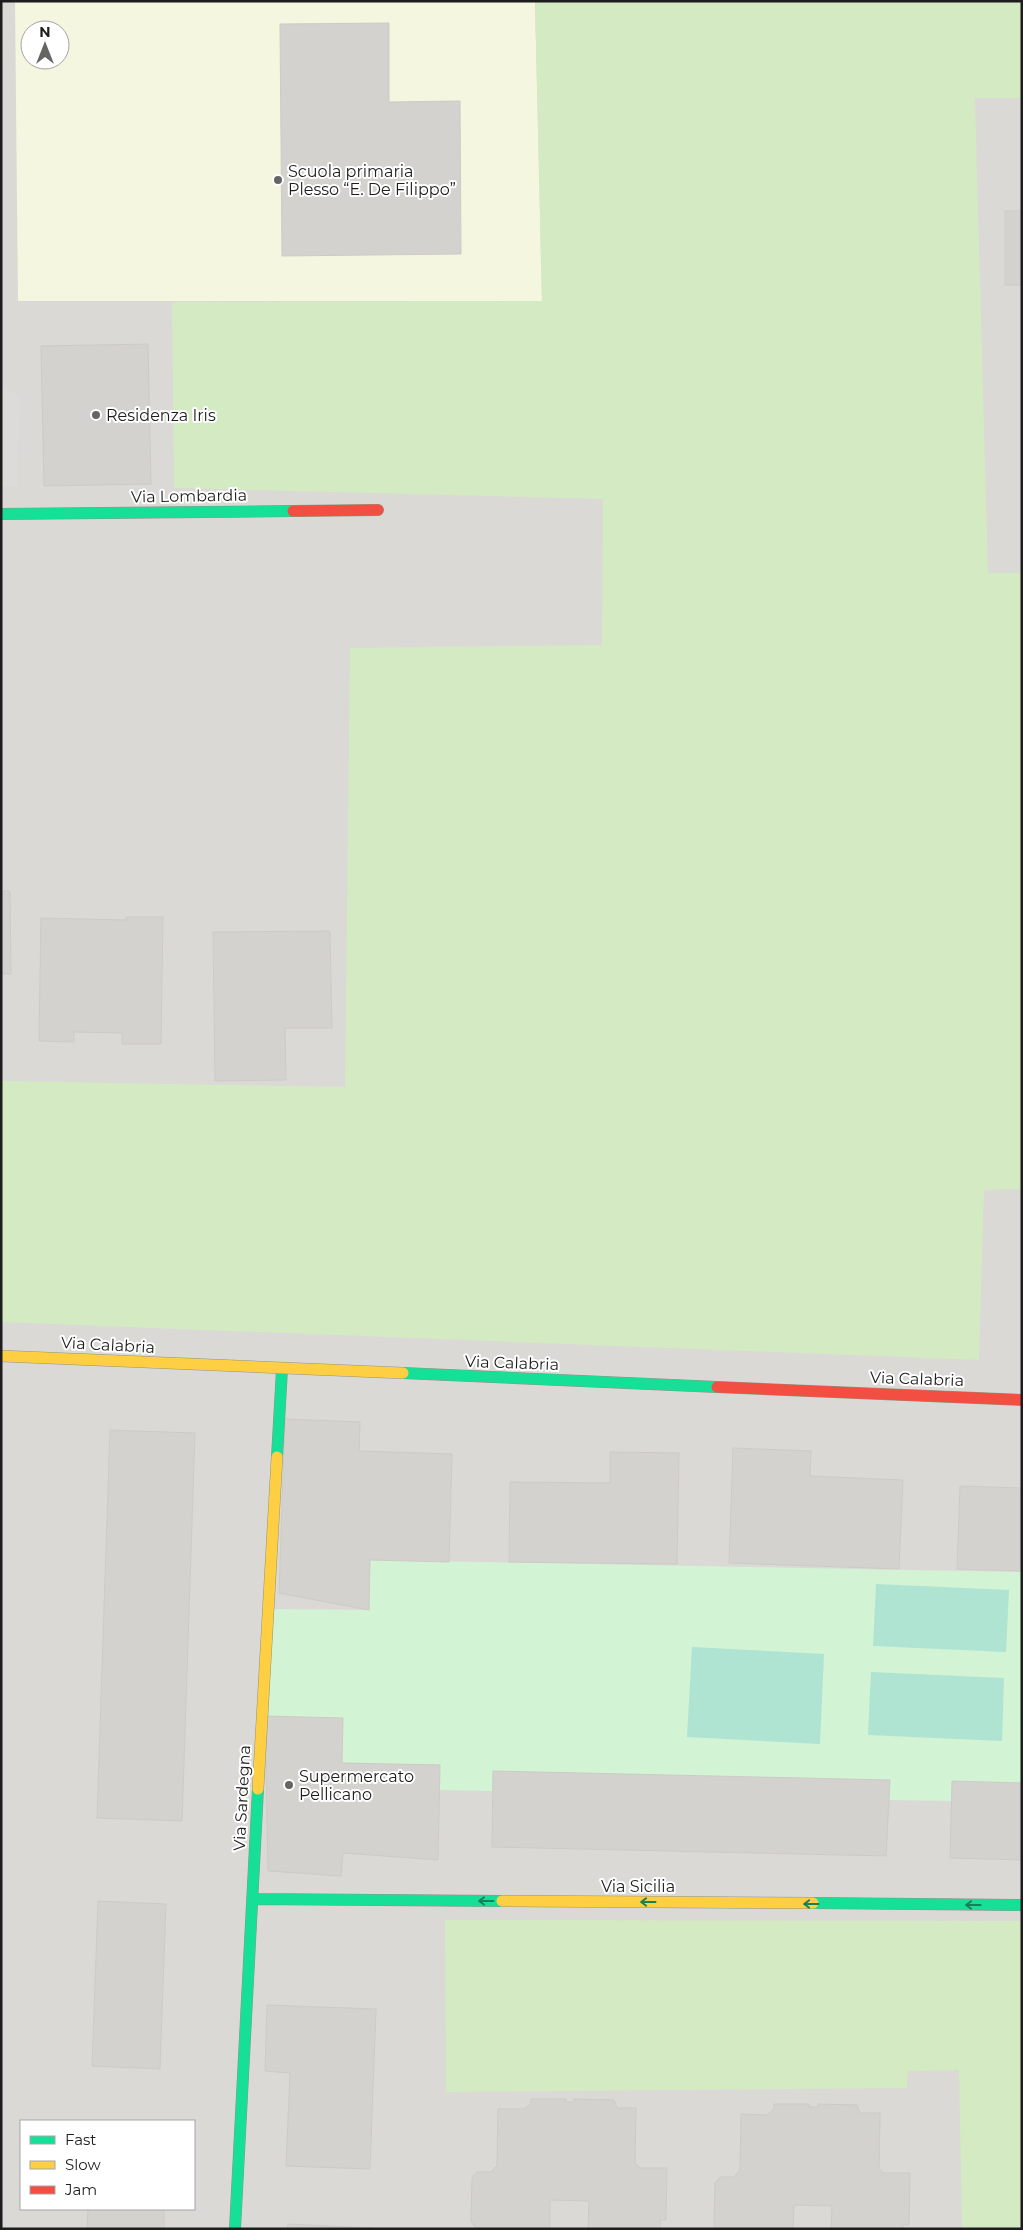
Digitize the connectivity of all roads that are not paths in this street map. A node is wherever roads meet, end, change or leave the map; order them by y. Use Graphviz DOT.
graph roads {
  1 [pos="378,510"];
  2 [pos="1,514"];
  3 [pos="1,1356"];
  4 [pos="282,1369"];
  5 [pos="1022,1400"];
  6 [pos="253,1899"];
  7 [pos="1022,1905"];
  8 [pos="235,2229"];
  1 -- 2 [label="street, Via Lombardia"];
  3 -- 4 [label="street, Via Calabria"];
  4 -- 5 [label="street, Via Calabria"];
  4 -- 6 [label="street, Via Sardegna"];
  7 -- 6 [label="street, Via Sicilia, one-way"];
  6 -- 8 [label="street, Via Sardegna"];
}
